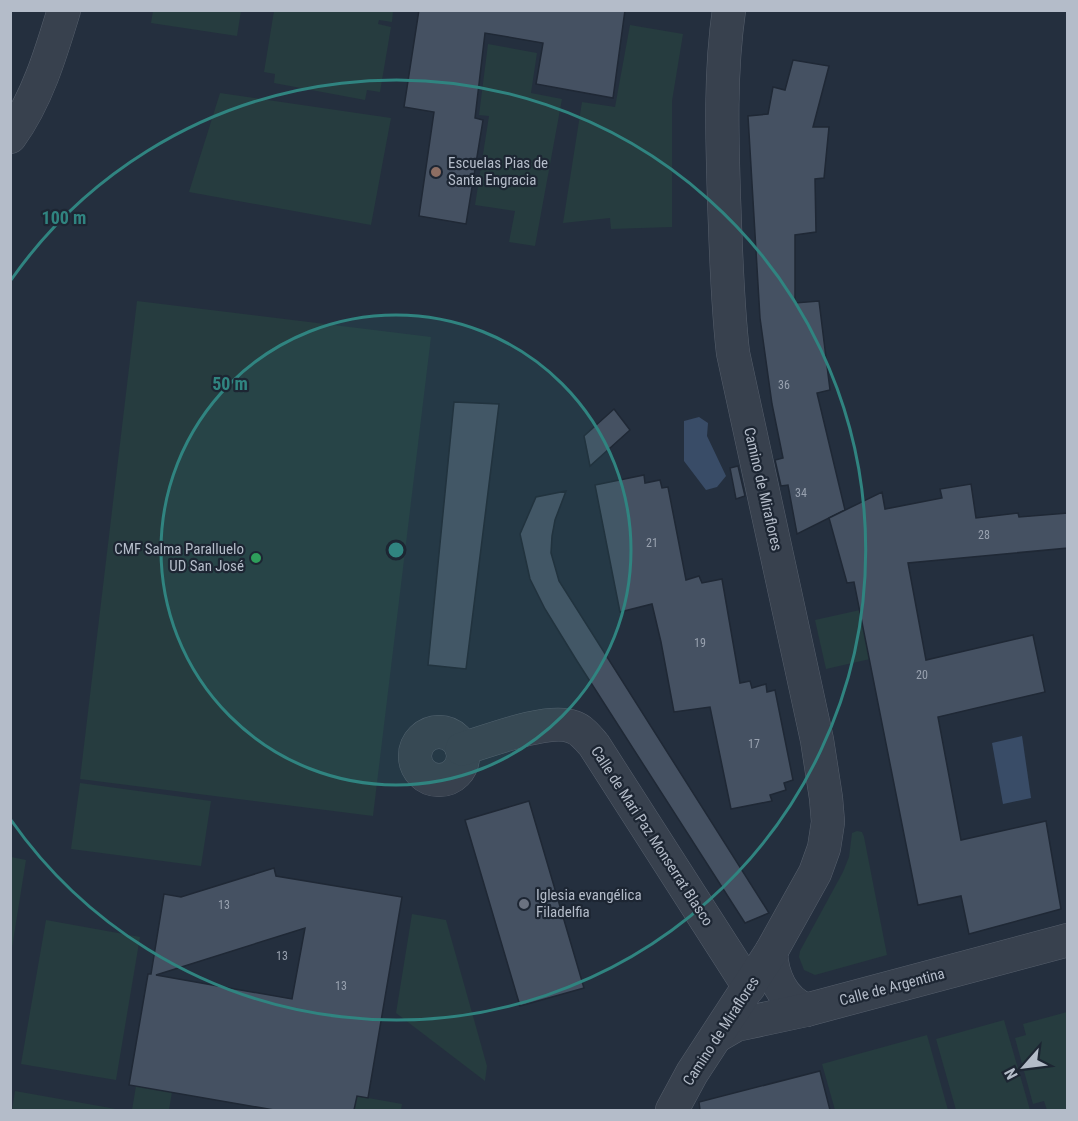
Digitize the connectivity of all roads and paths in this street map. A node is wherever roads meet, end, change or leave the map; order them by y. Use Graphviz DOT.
graph roads {
  1 [pos="64,10"];
  2 [pos="729,10"];
  3 [pos="10,137"];
  4 [pos="462,749"];
  5 [pos="1068,940"];
  6 [pos="771,952"];
  7 [pos="749,987"];
  8 [pos="806,1010"];
  9 [pos="717,1036"];
  10 [pos="672,1110"];
  1 -- 3 [label="street"];
  2 -- 6 [label="street, Camino de Miraflores"];
  4 -- 7 [label="street, Calle de Mari Paz Monserrat Blasco"];
  5 -- 8 [label="street, Calle de Argentina"];
  6 -- 7 [label="street, Camino de Miraflores"];
  6 -- 8 [label="street, Camino de Miraflores"];
  7 -- 9 [label="street, Camino de Miraflores"];
  8 -- 9 [label="street, Calle de Argentina"];
  9 -- 10 [label="street, Camino de Miraflores"];
}
